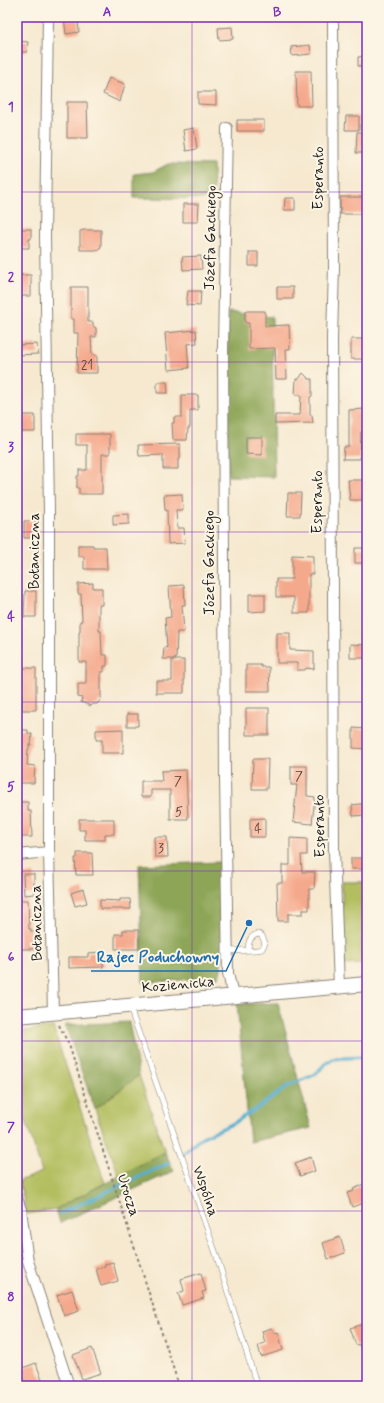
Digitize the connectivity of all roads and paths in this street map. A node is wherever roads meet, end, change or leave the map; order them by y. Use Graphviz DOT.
graph roads {
  1 [pos="48,17"];
  2 [pos="333,17"];
  3 [pos="227,128"];
  4 [pos="49,852"];
  5 [pos="17,855"];
  6 [pos="248,950"];
  7 [pos="228,951"];
  8 [pos="367,984"];
  9 [pos="339,987"];
  10 [pos="233,996"];
  11 [pos="130,1006"];
  12 [pos="53,1013"];
  13 [pos="17,1016"];
  14 [pos="17,1198"];
  15 [pos="69,1386"];
  16 [pos="178,1386"];
  17 [pos="257,1386"];
  1 -- 4 [label="street, Botaniczna"];
  2 -- 9 [label="street, Esperanto"];
  3 -- 7 [label="street, Józefa Gackiego"];
  4 -- 5 [label="street"];
  4 -- 12 [label="street, Botaniczna"];
  6 -- 7 [label="lane"];
  7 -- 10 [label="street, Józefa Gackiego"];
  8 -- 9 [label="main road, Kozienicka"];
  9 -- 10 [label="main road, Kozienicka"];
  10 -- 11 [label="main road, Kozienicka"];
  11 -- 12 [label="main road, Kozienicka"];
  11 -- 17 [label="lane, Wspólna"];
  12 -- 13 [label="main road, Kozienicka"];
  12 -- 16 [label="path, Urocza"];
  14 -- 15 [label="street"];
}
